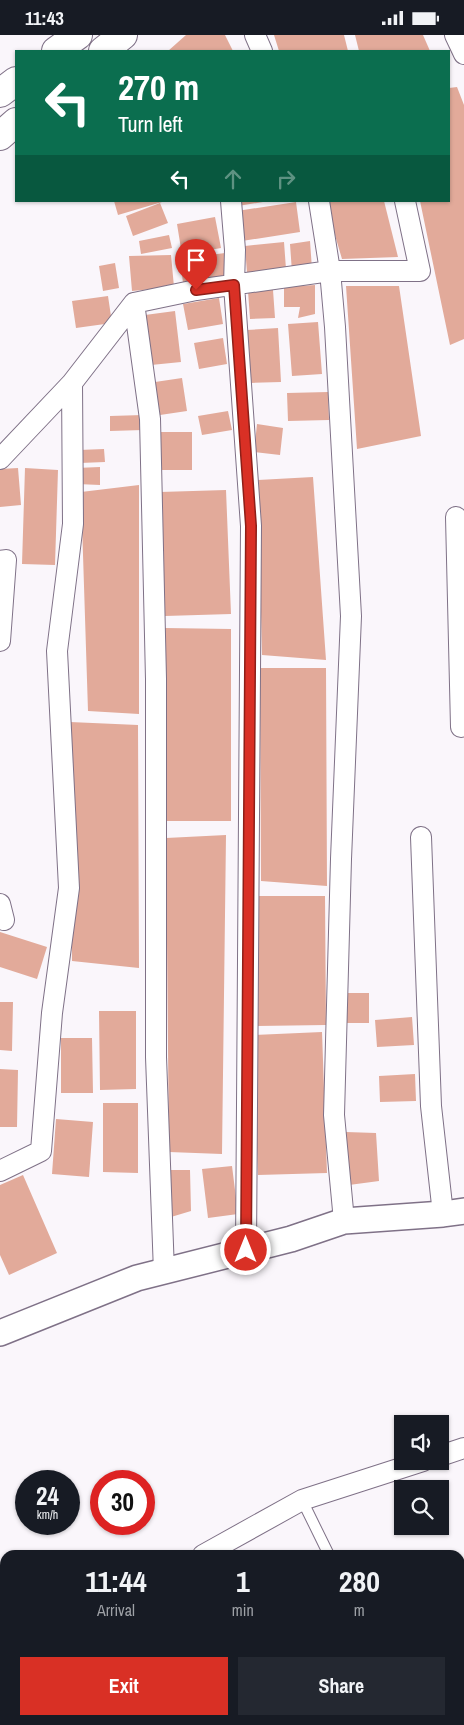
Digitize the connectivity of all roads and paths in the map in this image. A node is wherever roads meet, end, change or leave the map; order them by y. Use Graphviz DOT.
graph roads {
  1 [pos="78,35"];
  2 [pos="123,35"];
  3 [pos="255,35"];
  4 [pos="57,50"];
  5 [pos="104,50"];
  6 [pos="262,50"];
  7 [pos="15,82"];
  8 [pos="0,93"];
  9 [pos="15,124"];
  10 [pos="0,136"];
  11 [pos="231,202"];
  12 [pos="319,202"];
  13 [pos="405,202"];
  14 [pos="330,271"];
  15 [pos="234,285"];
  16 [pos="134,303"];
  17 [pos="72,383"];
  18 [pos="0,459"];
  19 [pos="456,517"];
  20 [pos="0,561"];
  21 [pos="0,641"];
  22 [pos="464,722"];
  23 [pos="421,837"];
  24 [pos="0,1171"];
  25 [pos="453,1212"];
  26 [pos="344,1221"];
  27 [pos="246,1250"];
  28 [pos="164,1271"];
  29 [pos="0,1332"];
  30 [pos="464,1448"];
  31 [pos="449,1453"];
  32 [pos="395,1470"];
  33 [pos="302,1500"];
  34 [pos="212,1550"];
  35 [pos="326,1550"];
  1 -- 4 [label="main road"];
  2 -- 5 [label="main road"];
  3 -- 6 [label="street"];
  7 -- 8 [label="main road"];
  9 -- 10 [label="main road"];
  11 -- 15 [label="street"];
  12 -- 14 [label="street"];
  13 -- 14 [label="street"];
  14 -- 15 [label="street"];
  14 -- 26 [label="street"];
  15 -- 16 [label="street"];
  15 -- 27 [label="street"];
  16 -- 17 [label="street"];
  16 -- 28 [label="street"];
  17 -- 18 [label="street"];
  17 -- 24 [label="street"];
  19 -- 22 [label="street"];
  20 -- 21 [label="street"];
  23 -- 25 [label="street"];
  25 -- 26 [label="street"];
  26 -- 27 [label="street"];
  27 -- 28 [label="street"];
  28 -- 29 [label="street"];
  30 -- 31 [label="street"];
  32 -- 33 [label="street"];
  33 -- 34 [label="street"];
  33 -- 35 [label="lane"];
}
